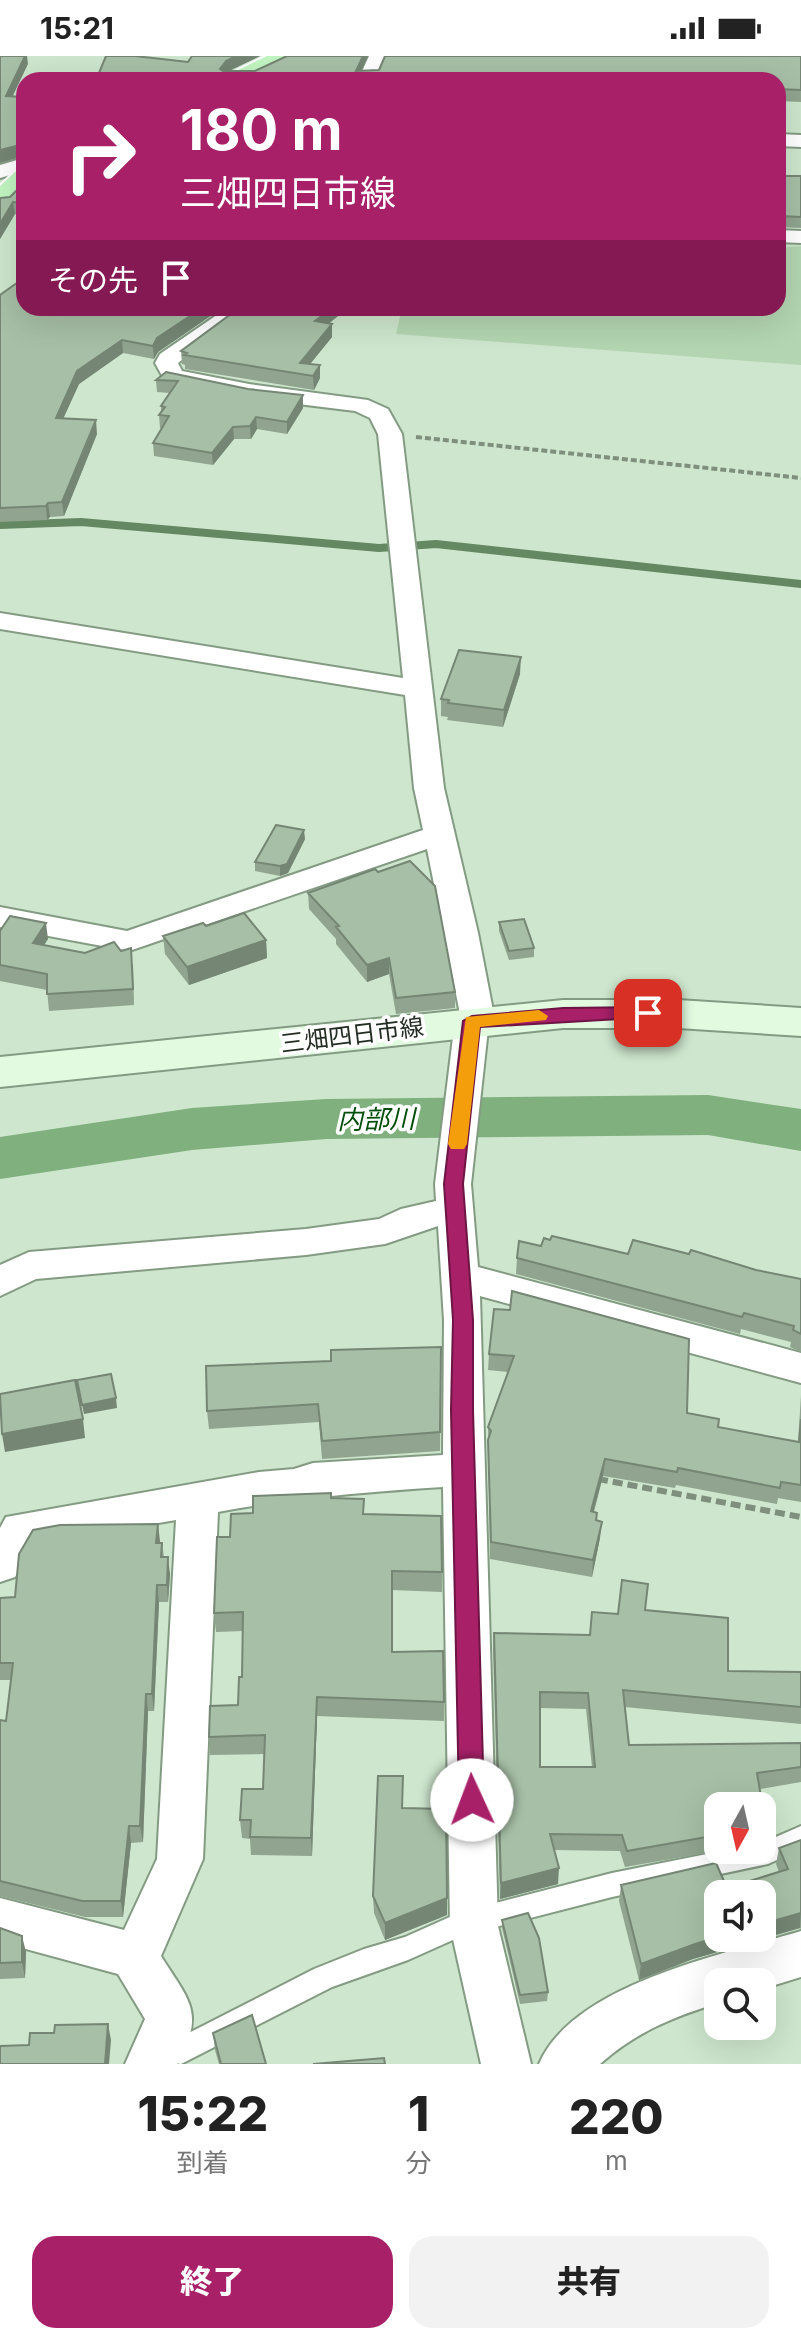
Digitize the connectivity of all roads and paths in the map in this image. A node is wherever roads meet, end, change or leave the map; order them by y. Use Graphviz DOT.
graph roads {
  1 [pos="286,56"];
  2 [pos="253,72"];
  3 [pos="16,185"];
  4 [pos="0,201"];
  5 [pos="230,316"];
  6 [pos="390,434"];
  7 [pos="801,478"];
  8 [pos="0,621"];
  9 [pos="417,689"];
  10 [pos="440,834"];
  11 [pos="0,917"];
  12 [pos="475,1021"];
  13 [pos="801,1022"];
  14 [pos="0,1072"];
  15 [pos="454,1197"];
  16 [pos="458,1280"];
  17 [pos="0,1282"];
  18 [pos="801,1368"];
  19 [pos="464,1470"];
  20 [pos="586,1476"];
  21 [pos="198,1500"];
  22 [pos="801,1517"];
  23 [pos="5,1544"];
  24 [pos="801,1837"];
  25 [pos="0,1920"];
  26 [pos="474,1920"];
  27 [pos="801,1954"];
  28 [pos="134,1955"];
  29 [pos="153,2056"];
  30 [pos="506,2064"];
  31 [pos="564,2064"];
  1 -- 2 [label="main road"];
  3 -- 4 [label="main road"];
  5 -- 6 [label="street"];
  6 -- 7 [label="path"];
  6 -- 9 [label="street"];
  8 -- 9 [label="street"];
  9 -- 10 [label="street"];
  10 -- 11 [label="street"];
  10 -- 12 [label="street"];
  12 -- 13 [label="main road, 三畑四日市線"];
  12 -- 14 [label="main road, 三畑四日市線"];
  12 -- 15 [label="street"];
  15 -- 16 [label="street"];
  15 -- 17 [label="street"];
  16 -- 18 [label="street"];
  16 -- 19 [label="street"];
  19 -- 21 [label="street"];
  19 -- 26 [label="street"];
  20 -- 22 [label="path"];
  21 -- 23 [label="street"];
  21 -- 28 [label="street"];
  24 -- 26 [label="lane"];
  25 -- 28 [label="street"];
  26 -- 29 [label="lane"];
  26 -- 30 [label="street"];
  27 -- 31 [label="street"];
  28 -- 29 [label="street"];
}
